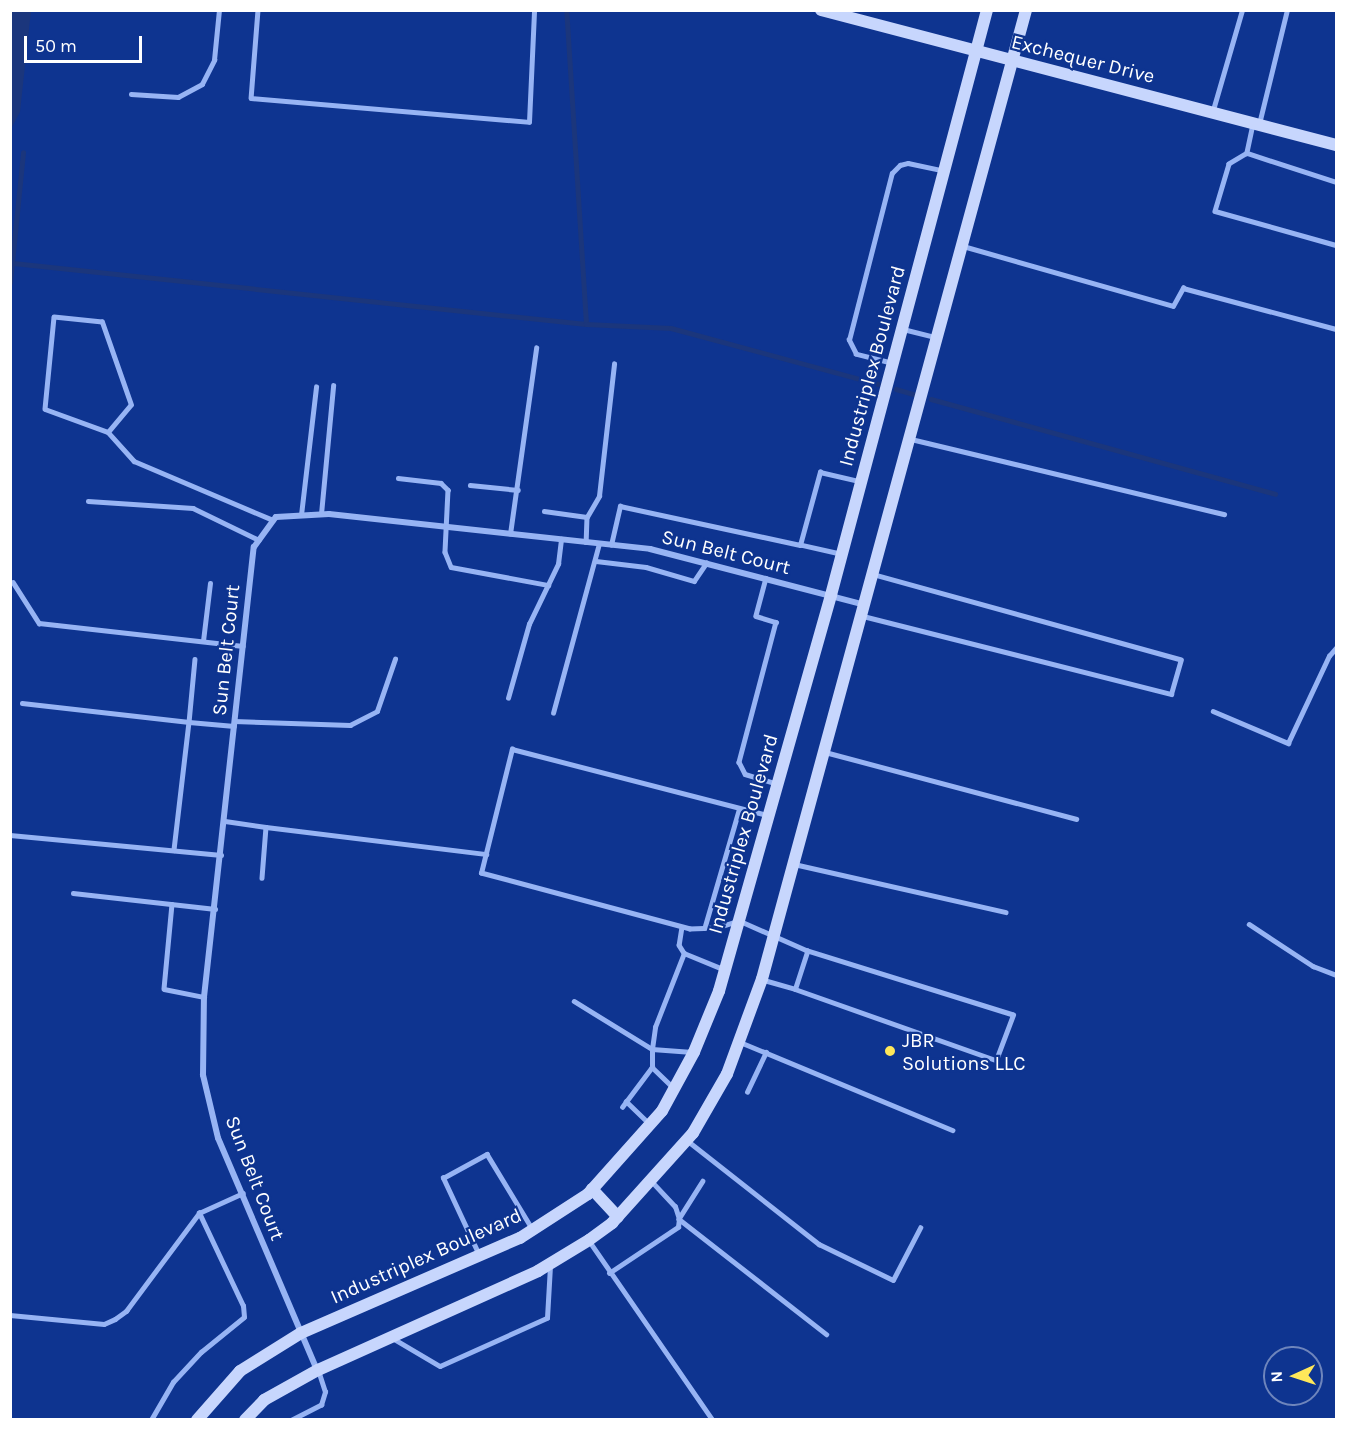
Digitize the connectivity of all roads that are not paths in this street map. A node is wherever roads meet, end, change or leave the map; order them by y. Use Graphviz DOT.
graph roads {
  1 [pos="219,10"];
  2 [pos="258,10"];
  3 [pos="534,10"];
  4 [pos="821,10"];
  5 [pos="987,10"];
  6 [pos="1026,10"];
  7 [pos="1242,10"];
  8 [pos="1287,10"];
  9 [pos="975,52"];
  10 [pos="1013,61"];
  11 [pos="131,94"];
  12 [pos="1212,112"];
  13 [pos="1256,124"];
  14 [pos="1336,145"];
  15 [pos="1247,153"];
  16 [pos="944,170"];
  17 [pos="1336,182"];
  18 [pos="1336,245"];
  19 [pos="963,246"];
  20 [pos="903,329"];
  21 [pos="1336,329"];
  22 [pos="937,337"];
  23 [pos="536,348"];
  24 [pos="614,364"];
  25 [pos="893,364"];
  26 [pos="333,386"];
  27 [pos="316,387"];
  28 [pos="108,432"];
  29 [pos="910,439"];
  30 [pos="398,478"];
  31 [pos="861,482"];
  32 [pos="470,485"];
  33 [pos="518,490"];
  34 [pos="88,501"];
  35 [pos="544,511"];
  36 [pos="321,514"];
  37 [pos="1224,514"];
  38 [pos="301,515"];
  39 [pos="587,517"];
  40 [pos="273,520"];
  41 [pos="447,527"];
  42 [pos="510,534"];
  43 [pos="561,539"];
  44 [pos="259,540"];
  45 [pos="586,542"];
  46 [pos="599,544"];
  47 [pos="611,545"];
  48 [pos="800,545"];
  49 [pos="842,555"];
  50 [pos="596,561"];
  51 [pos="706,563"];
  52 [pos="874,575"];
  53 [pos="766,578"];
  54 [pos="13,582"];
  55 [pos="210,583"];
  56 [pos="548,585"];
  57 [pos="831,595"];
  58 [pos="864,611"];
  59 [pos="203,641"];
  60 [pos="243,646"];
  61 [pos="1336,648"];
  62 [pos="195,659"];
  63 [pos="395,659"];
  64 [pos="508,698"];
  65 [pos="22,703"];
  66 [pos="1213,711"];
  67 [pos="553,713"];
  68 [pos="189,722"];
  69 [pos="234,723"];
  70 [pos="825,752"];
  71 [pos="778,784"];
  72 [pos="739,809"];
  73 [pos="769,816"];
  74 [pos="1076,819"];
  75 [pos="225,821"];
  76 [pos="266,827"];
  77 [pos="10,835"];
  78 [pos="174,850"];
  79 [pos="486,854"];
  80 [pos="221,855"];
  81 [pos="794,864"];
  82 [pos="262,878"];
  83 [pos="73,893"];
  84 [pos="172,904"];
  85 [pos="215,909"];
  86 [pos="1006,912"];
  87 [pos="739,921"];
  88 [pos="1248,924"];
  89 [pos="705,926"];
  90 [pos="682,927"];
  91 [pos="773,938"];
  92 [pos="807,951"];
  93 [pos="684,953"];
  94 [pos="725,970"];
  95 [pos="1336,975"];
  96 [pos="762,979"];
  97 [pos="795,989"];
  98 [pos="204,997"];
  99 [pos="574,1001"];
  100 [pos="740,1042"];
  101 [pos="652,1049"];
  102 [pos="694,1052"];
  103 [pos="766,1053"];
  104 [pos="652,1067"];
  105 [pos="674,1088"];
  106 [pos="747,1092"];
  107 [pos="626,1101"];
  108 [pos="622,1107"];
  109 [pos="650,1124"];
  110 [pos="952,1130"];
  111 [pos="686,1140"];
  112 [pos="650,1180"];
  113 [pos="703,1181"];
  114 [pos="592,1189"];
  115 [pos="243,1192"];
  116 [pos="199,1213"];
  117 [pos="618,1217"];
  118 [pos="680,1219"];
  119 [pos="920,1228"];
  120 [pos="532,1230"];
  121 [pos="589,1240"];
  122 [pos="479,1256"];
  123 [pos="550,1265"];
  124 [pos="609,1273"];
  125 [pos="10,1315"];
  126 [pos="301,1333"];
  127 [pos="826,1334"];
  128 [pos="392,1337"];
  129 [pos="318,1370"];
  130 [pos="151,1419"];
  131 [pos="197,1419"];
  132 [pos="245,1419"];
  133 [pos="291,1419"];
  134 [pos="713,1419"];
  1 -- 11 [label="lane"];
  2 -- 3 [label="lane"];
  4 -- 9 [label="street, Exchequer Drive"];
  5 -- 9 [label="street, Industriplex Boulevard"];
  6 -- 10 [label="street"];
  7 -- 12 [label="lane"];
  8 -- 13 [label="lane"];
  9 -- 10 [label="street, Exchequer Drive"];
  9 -- 16 [label="street, Industriplex Boulevard"];
  10 -- 12 [label="street, Exchequer Drive"];
  10 -- 19 [label="street"];
  12 -- 13 [label="street, Exchequer Drive"];
  13 -- 14 [label="street, Exchequer Drive"];
  13 -- 15 [label="lane"];
  15 -- 17 [label="lane"];
  15 -- 18 [label="lane"];
  16 -- 20 [label="street, Industriplex Boulevard"];
  16 -- 25 [label="lane"];
  19 -- 21 [label="lane"];
  19 -- 22 [label="street"];
  20 -- 22 [label="lane"];
  20 -- 25 [label="street, Industriplex Boulevard"];
  22 -- 29 [label="street"];
  23 -- 33 [label="lane"];
  24 -- 39 [label="lane"];
  25 -- 31 [label="street, Industriplex Boulevard"];
  26 -- 36 [label="lane"];
  27 -- 38 [label="lane"];
  28 -- 28 [label="lane"];
  28 -- 40 [label="lane"];
  29 -- 37 [label="lane"];
  29 -- 52 [label="street"];
  30 -- 41 [label="lane"];
  31 -- 48 [label="lane"];
  31 -- 49 [label="street, Industriplex Boulevard"];
  32 -- 33 [label="lane"];
  33 -- 42 [label="lane"];
  34 -- 44 [label="lane"];
  35 -- 39 [label="lane"];
  36 -- 38 [label="street, Sun Belt Court"];
  36 -- 41 [label="street, Sun Belt Court"];
  38 -- 40 [label="street, Sun Belt Court"];
  39 -- 45 [label="lane"];
  40 -- 44 [label="street, Sun Belt Court"];
  41 -- 42 [label="street, Sun Belt Court"];
  41 -- 56 [label="lane"];
  42 -- 43 [label="street, Sun Belt Court"];
  43 -- 45 [label="street, Sun Belt Court"];
  43 -- 56 [label="lane"];
  44 -- 60 [label="street, Sun Belt Court"];
  45 -- 46 [label="street, Sun Belt Court"];
  46 -- 47 [label="street, Sun Belt Court"];
  46 -- 50 [label="lane"];
  47 -- 48 [label="lane"];
  47 -- 51 [label="street, Sun Belt Court"];
  48 -- 49 [label="lane"];
  49 -- 57 [label="street, Industriplex Boulevard"];
  50 -- 51 [label="lane"];
  50 -- 67 [label="lane"];
  51 -- 53 [label="street, Sun Belt Court"];
  52 -- 58 [label="street"];
  52 -- 58 [label="lane"];
  53 -- 57 [label="street, Sun Belt Court"];
  53 -- 71 [label="lane"];
  54 -- 59 [label="lane"];
  55 -- 59 [label="lane"];
  56 -- 64 [label="lane"];
  57 -- 58 [label="street, Sun Belt Court"];
  57 -- 71 [label="street, Industriplex Boulevard"];
  58 -- 70 [label="street"];
  59 -- 60 [label="lane"];
  60 -- 69 [label="street, Sun Belt Court"];
  61 -- 66 [label="lane"];
  62 -- 68 [label="lane"];
  63 -- 69 [label="lane"];
  65 -- 68 [label="lane"];
  68 -- 69 [label="lane"];
  68 -- 78 [label="lane"];
  69 -- 75 [label="street, Sun Belt Court"];
  70 -- 74 [label="lane"];
  70 -- 81 [label="street"];
  71 -- 73 [label="street, Industriplex Boulevard"];
  72 -- 73 [label="lane"];
  72 -- 79 [label="lane"];
  72 -- 89 [label="lane"];
  73 -- 87 [label="street, Industriplex Boulevard"];
  75 -- 76 [label="lane"];
  75 -- 80 [label="street, Sun Belt Court"];
  76 -- 79 [label="lane"];
  76 -- 82 [label="lane"];
  77 -- 78 [label="lane"];
  78 -- 80 [label="lane"];
  79 -- 90 [label="lane"];
  80 -- 85 [label="street, Sun Belt Court"];
  81 -- 86 [label="lane"];
  81 -- 91 [label="street"];
  83 -- 84 [label="lane"];
  84 -- 85 [label="lane"];
  84 -- 98 [label="lane"];
  85 -- 98 [label="street, Sun Belt Court"];
  87 -- 89 [label="lane"];
  87 -- 91 [label="lane"];
  87 -- 94 [label="street, Industriplex Boulevard"];
  88 -- 95 [label="lane"];
  89 -- 90 [label="lane"];
  90 -- 93 [label="lane"];
  91 -- 92 [label="lane"];
  91 -- 96 [label="street"];
  92 -- 97 [label="lane"];
  92 -- 97 [label="lane"];
  93 -- 94 [label="lane"];
  93 -- 101 [label="lane"];
  94 -- 102 [label="street, Industriplex Boulevard"];
  96 -- 97 [label="lane"];
  96 -- 100 [label="street"];
  98 -- 115 [label="street, Sun Belt Court"];
  99 -- 101 [label="lane"];
  100 -- 103 [label="lane"];
  100 -- 111 [label="street"];
  101 -- 102 [label="lane"];
  101 -- 104 [label="lane"];
  102 -- 105 [label="street, Industriplex Boulevard"];
  103 -- 106 [label="lane"];
  103 -- 110 [label="lane"];
  104 -- 105 [label="lane"];
  104 -- 107 [label="lane"];
  105 -- 109 [label="street, Industriplex Boulevard"];
  107 -- 108 [label="lane"];
  107 -- 109 [label="lane"];
  109 -- 114 [label="street, Industriplex Boulevard"];
  111 -- 112 [label="street"];
  111 -- 119 [label="lane"];
  112 -- 117 [label="street"];
  112 -- 118 [label="lane"];
  113 -- 118 [label="lane"];
  114 -- 117 [label="street"];
  114 -- 120 [label="street, Industriplex Boulevard"];
  115 -- 116 [label="lane"];
  115 -- 126 [label="street, Sun Belt Court"];
  116 -- 125 [label="lane"];
  116 -- 130 [label="lane"];
  117 -- 121 [label="street"];
  118 -- 124 [label="lane"];
  118 -- 127 [label="lane"];
  120 -- 122 [label="street, Industriplex Boulevard"];
  120 -- 122 [label="lane"];
  121 -- 123 [label="street"];
  121 -- 124 [label="lane"];
  122 -- 126 [label="street, Industriplex Boulevard"];
  123 -- 128 [label="street"];
  123 -- 128 [label="lane"];
  124 -- 134 [label="lane"];
  126 -- 129 [label="street, Sun Belt Court"];
  126 -- 131 [label="street, Industriplex Boulevard"];
  128 -- 129 [label="street"];
  129 -- 132 [label="street"];
  129 -- 133 [label="lane"];
}
